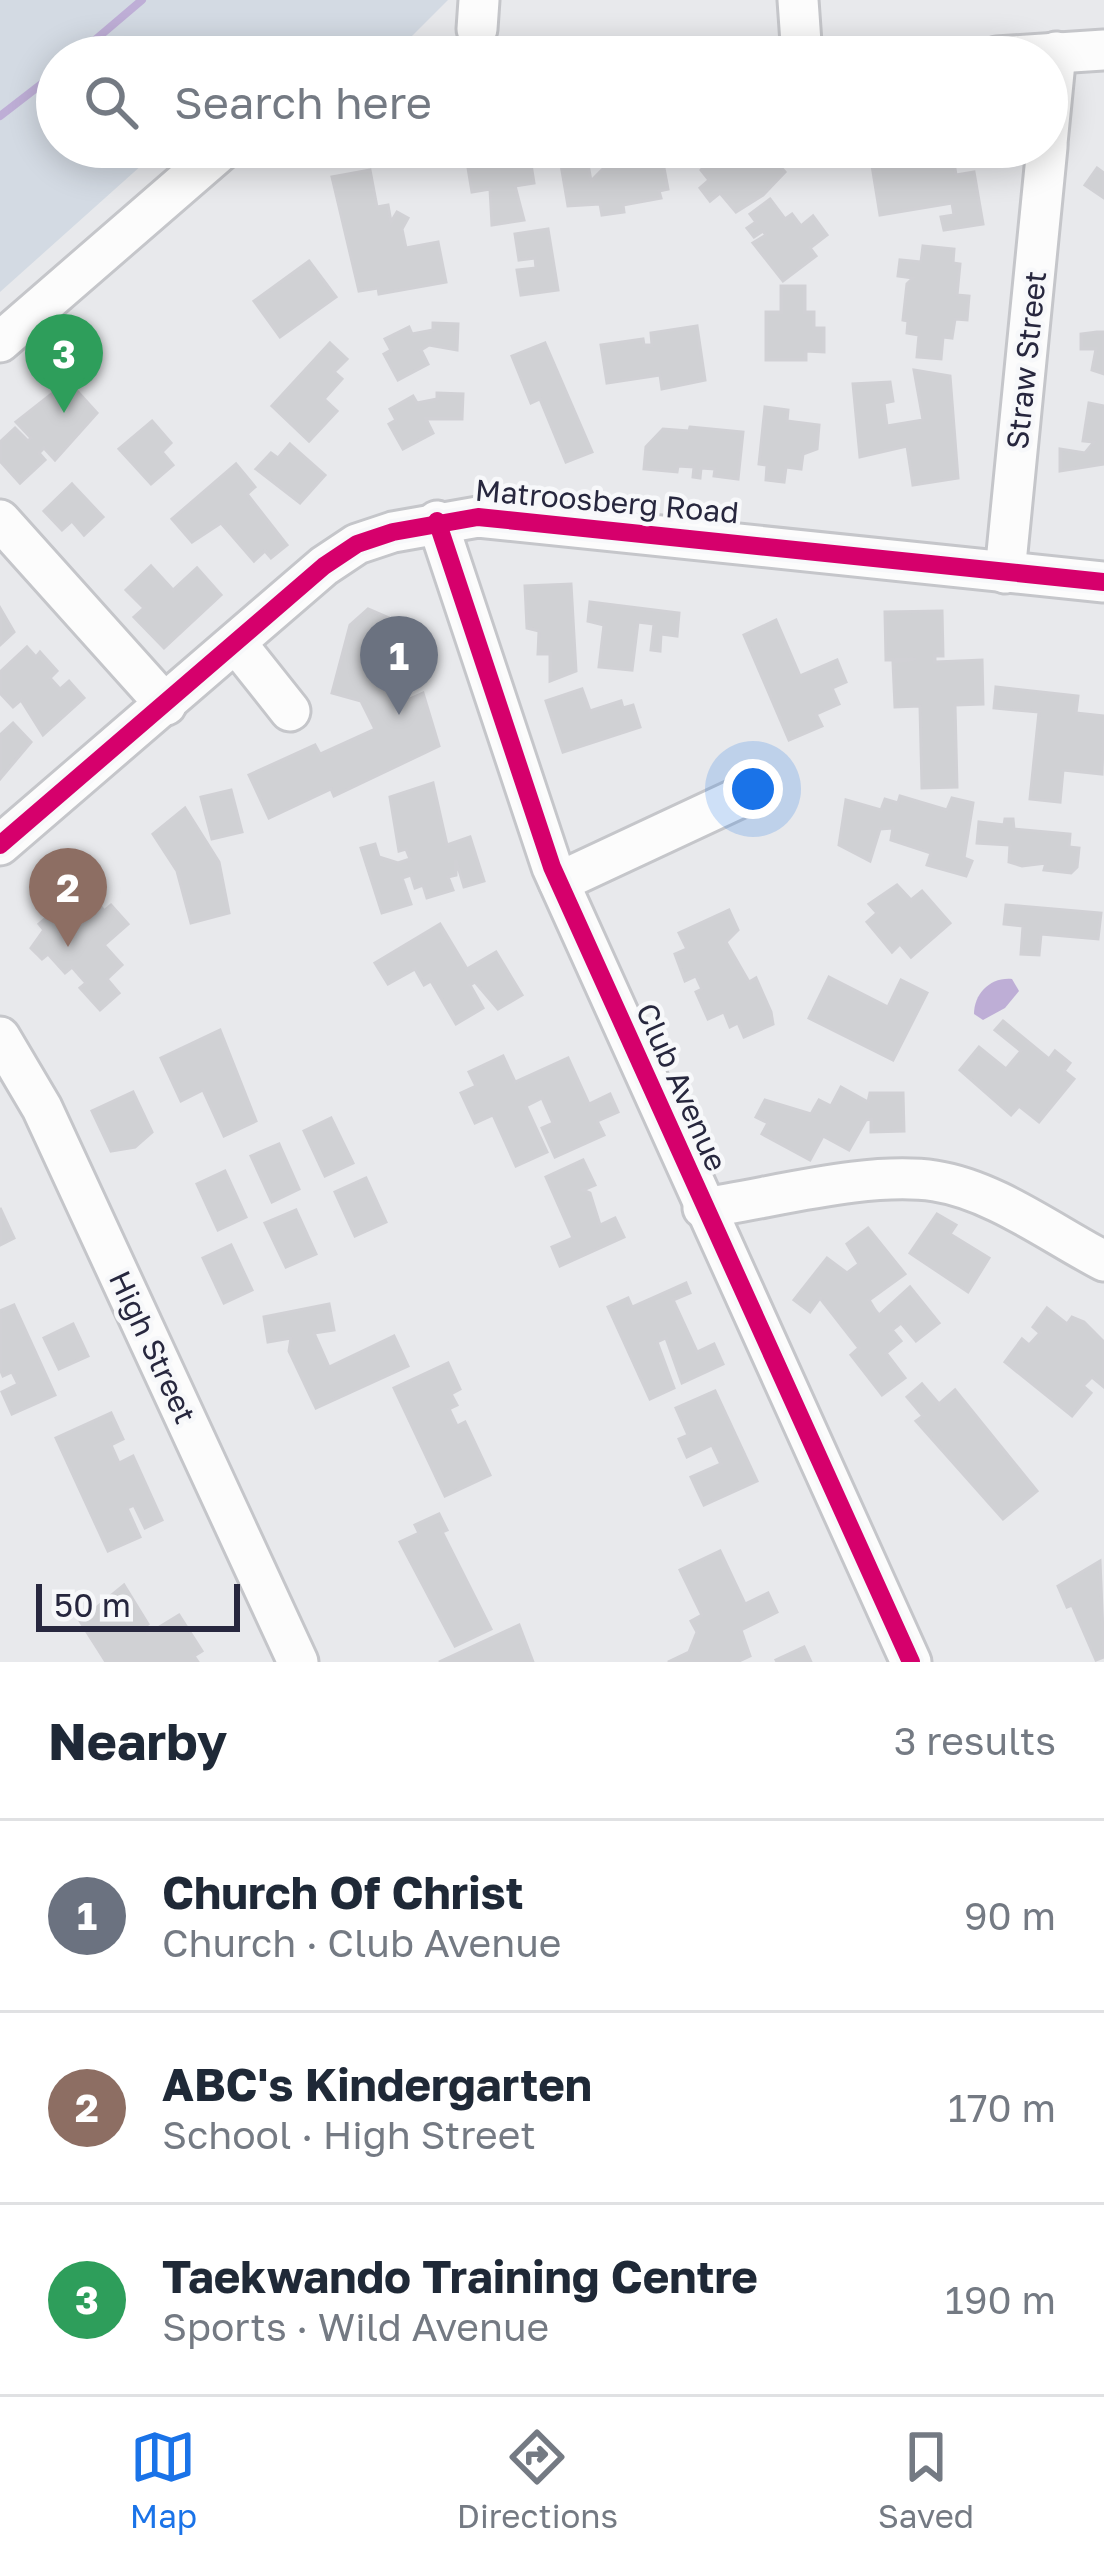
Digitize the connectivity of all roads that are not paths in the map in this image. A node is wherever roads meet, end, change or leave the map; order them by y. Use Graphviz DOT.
graph roads {
  1 [pos="798,0"];
  2 [pos="801,36"];
  3 [pos="1104,50"];
  4 [pos="1068,52"];
  5 [pos="201,168"];
  6 [pos="1045,168"];
  7 [pos="0,342"];
  8 [pos="0,520"];
  9 [pos="437,521"];
  10 [pos="1005,573"];
  11 [pos="1104,582"];
  12 [pos="236,643"];
  13 [pos="166,705"];
  14 [pos="290,711"];
  15 [pos="743,796"];
  16 [pos="0,845"];
  17 [pos="559,882"];
  18 [pos="0,1037"];
  19 [pos="704,1208"];
  20 [pos="1104,1261"];
  21 [pos="298,1662"];
  22 [pos="911,1662"];
  1 -- 2 [label="street"];
  3 -- 4 [label="street"];
  5 -- 7 [label="street"];
  6 -- 10 [label="street, Straw Street"];
  8 -- 13 [label="street"];
  9 -- 10 [label="street, Matroosberg Road"];
  9 -- 12 [label="street, Matroosberg Road"];
  9 -- 17 [label="street, Club Avenue"];
  10 -- 11 [label="street, Matroosberg Road"];
  12 -- 13 [label="street, Matroosberg Road"];
  12 -- 14 [label="street"];
  13 -- 16 [label="street, Matroosberg Road"];
  15 -- 17 [label="street"];
  17 -- 19 [label="street, Club Avenue"];
  18 -- 21 [label="street, High Street"];
  19 -- 20 [label="street"];
  19 -- 22 [label="street, Club Avenue"];
}
